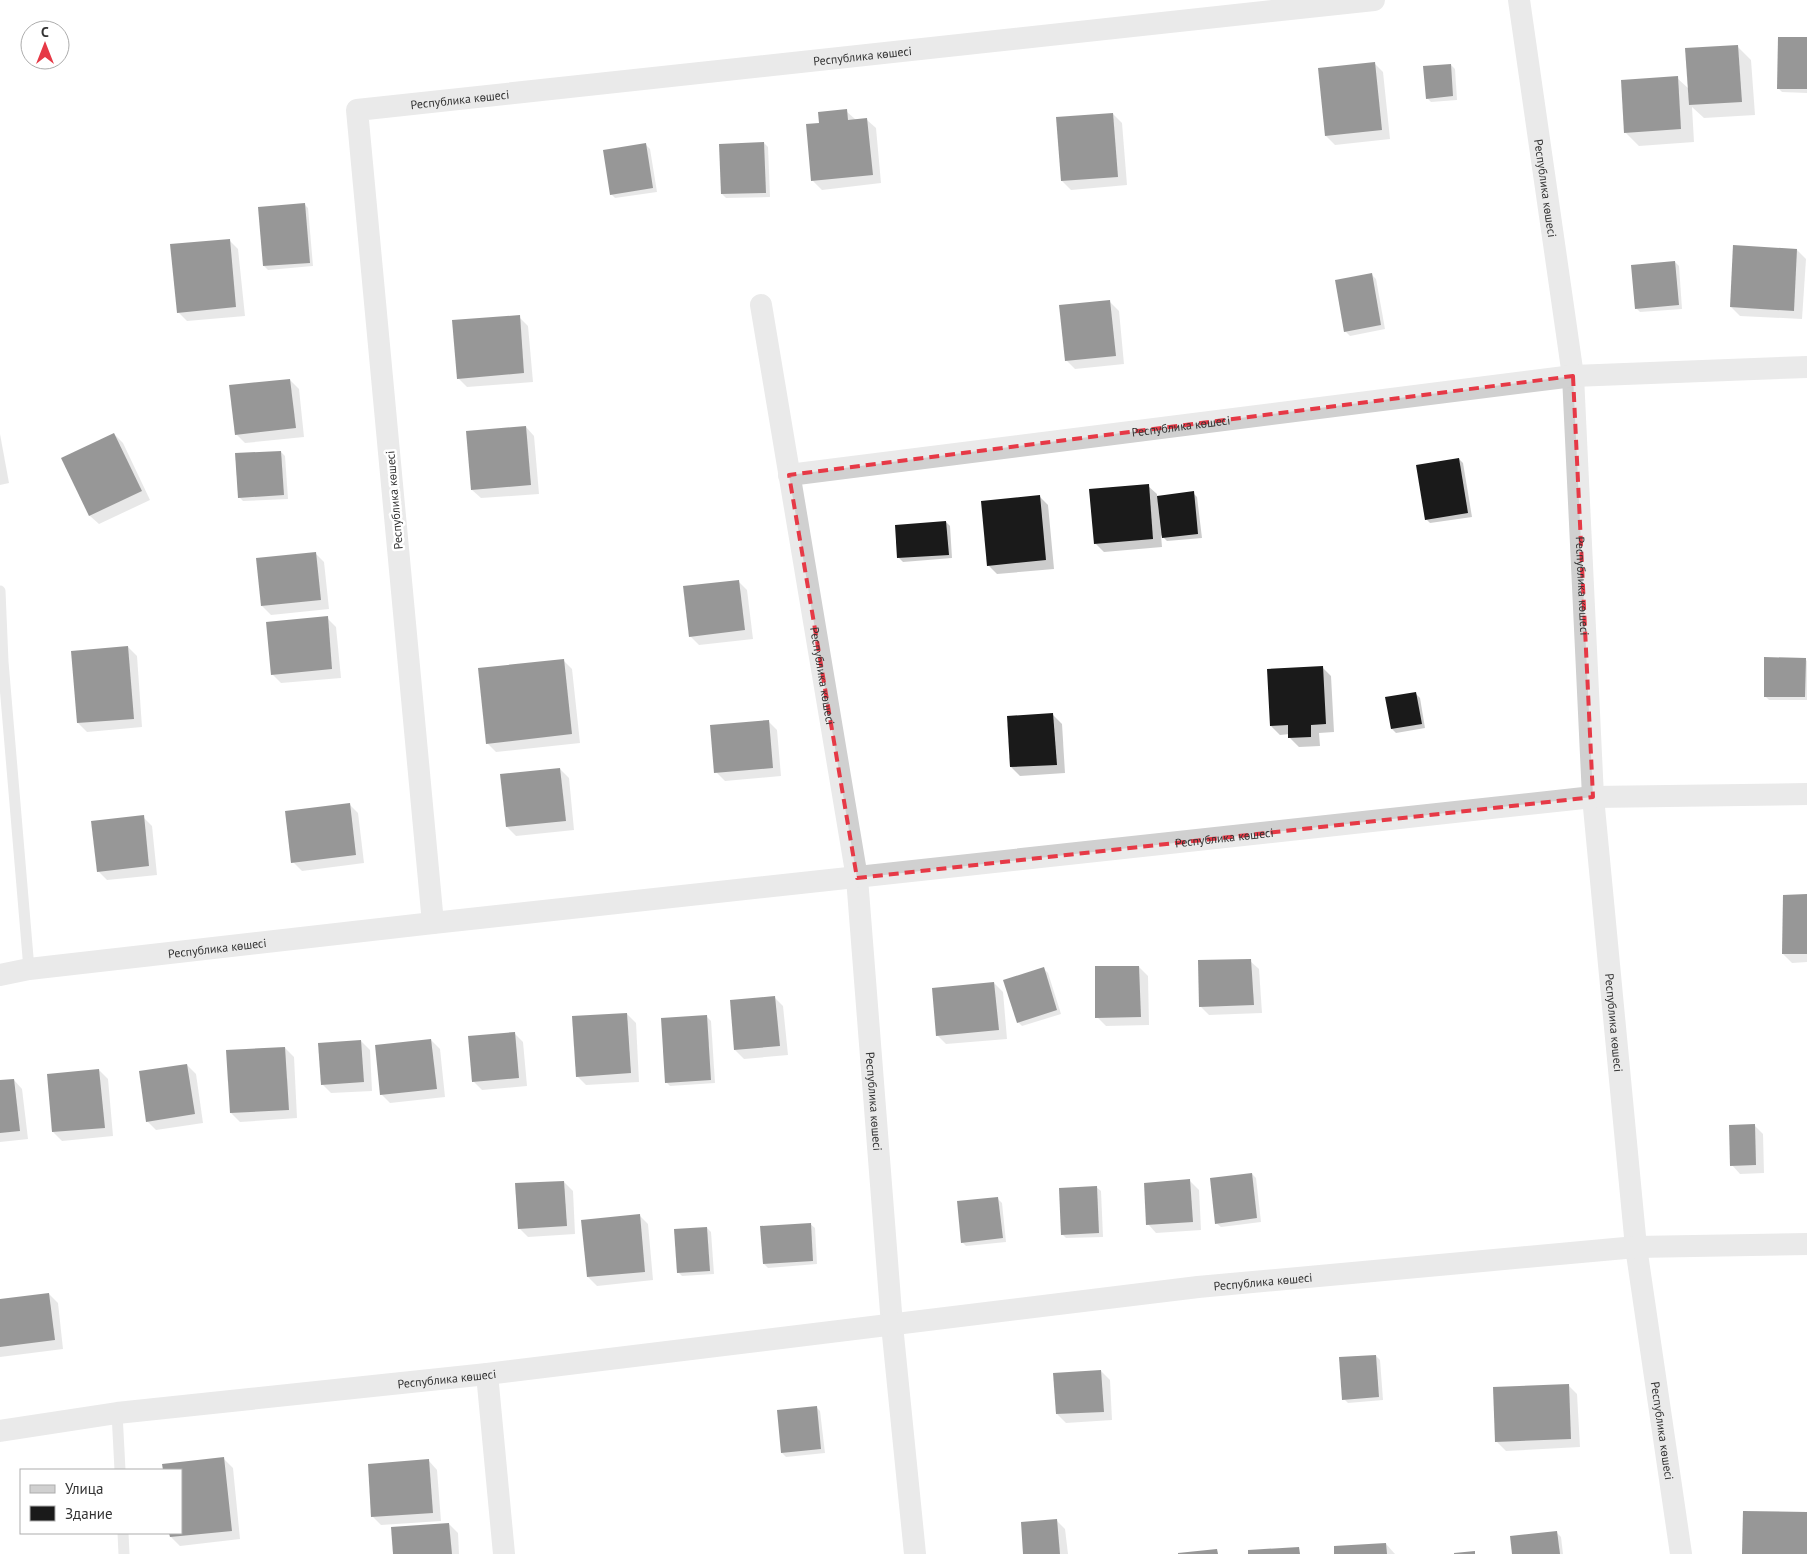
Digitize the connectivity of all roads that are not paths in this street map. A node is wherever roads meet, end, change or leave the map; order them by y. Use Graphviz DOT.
graph roads {
  1 [pos="1374,0"];
  2 [pos="1520,0"];
  3 [pos="761,305"];
  4 [pos="1807,367"];
  5 [pos="1573,376"];
  6 [pos="789,475"];
  7 [pos="0,591"];
  8 [pos="1807,794"];
  9 [pos="1594,797"];
  10 [pos="857,878"];
  11 [pos="433,922"];
  12 [pos="29,969"];
  13 [pos="0,975"];
  14 [pos="1807,1244"];
  15 [pos="1636,1247"];
  16 [pos="892,1325"];
  17 [pos="487,1374"];
  18 [pos="117,1413"];
  19 [pos="0,1431"];
  20 [pos="120,1469"];
  21 [pos="123,1534"];
  22 [pos="124,1554"];
  23 [pos="504,1554"];
  24 [pos="915,1554"];
  25 [pos="1681,1554"];
  1 -- 11 [label="street, Республика көшесі"];
  2 -- 5 [label="street, Республика көшесі"];
  3 -- 6 [label="street, Республика көшесі"];
  4 -- 5 [label="street, Республика көшесі"];
  5 -- 6 [label="street, Республика көшесі"];
  5 -- 9 [label="street, Республика көшесі"];
  6 -- 10 [label="street, Республика көшесі"];
  7 -- 12 [label="lane"];
  8 -- 9 [label="street, Республика көшесі"];
  9 -- 10 [label="street, Республика көшесі"];
  9 -- 15 [label="street, Республика көшесі"];
  10 -- 11 [label="street, Республика көшесі"];
  10 -- 16 [label="street, Республика көшесі"];
  11 -- 12 [label="street, Республика көшесі"];
  12 -- 13 [label="street, Республика көшесі"];
  14 -- 15 [label="street, Республика көшесі"];
  15 -- 16 [label="street, Республика көшесі"];
  15 -- 25 [label="street, Республика көшесі"];
  16 -- 17 [label="street, Республика көшесі"];
  16 -- 24 [label="street, Республика көшесі"];
  17 -- 18 [label="street, Республика көшесі"];
  17 -- 23 [label="street"];
  18 -- 19 [label="street, Республика көшесі"];
  18 -- 20 [label="lane"];
  21 -- 22 [label="lane"];
}
